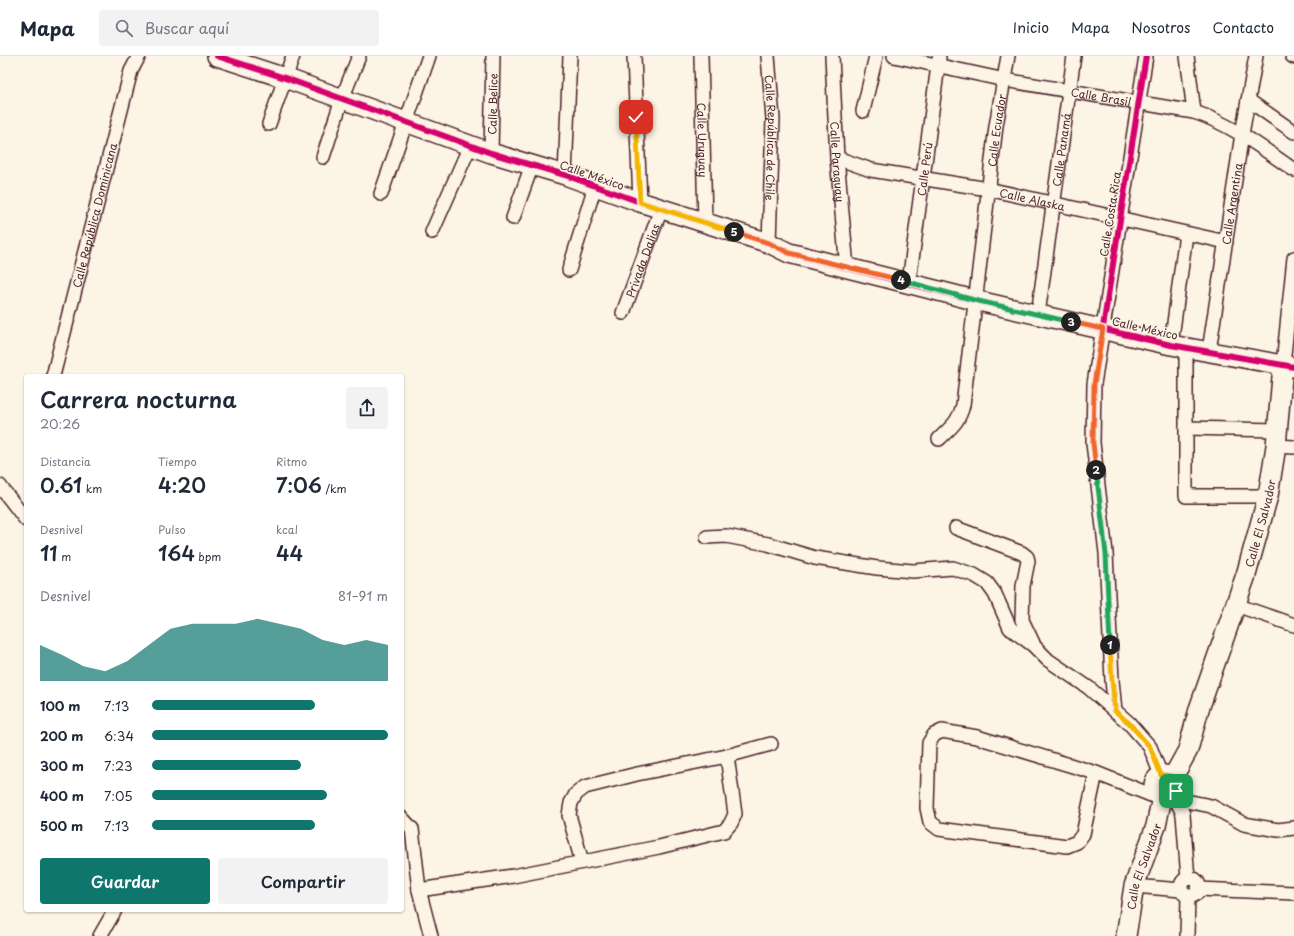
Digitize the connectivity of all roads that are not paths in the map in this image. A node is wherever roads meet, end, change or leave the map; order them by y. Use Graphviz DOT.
graph roads {
  1 [pos="139,56"];
  2 [pos="218,56"];
  3 [pos="293,56"];
  4 [pos="359,56"];
  5 [pos="429,56"];
  6 [pos="493,56"];
  7 [pos="570,56"];
  8 [pos="634,56"];
  9 [pos="700,56"];
  10 [pos="768,56"];
  11 [pos="832,56"];
  12 [pos="876,56"];
  13 [pos="894,56"];
  14 [pos="1008,56"];
  15 [pos="1074,56"];
  16 [pos="1146,56"];
  17 [pos="1187,56"];
  18 [pos="1256,56"];
  19 [pos="938,60"];
  20 [pos="285,78"];
  21 [pos="1005,80"];
  22 [pos="1070,91"];
  23 [pos="342,99"];
  24 [pos="1248,100"];
  25 [pos="1138,102"];
  26 [pos="863,111"];
  27 [pos="1194,112"];
  28 [pos="406,123"];
  29 [pos="269,124"];
  30 [pos="1294,132"];
  31 [pos="1242,134"];
  32 [pos="470,146"];
  33 [pos="491,153"];
  34 [pos="323,157"];
  35 [pos="837,158"];
  36 [pos="532,165"];
  37 [pos="1294,170"];
  38 [pos="565,176"];
  39 [pos="923,179"];
  40 [pos="595,186"];
  41 [pos="988,189"];
  42 [pos="380,194"];
  43 [pos="640,202"];
  44 [pos="1053,203"];
  45 [pos="661,209"];
  46 [pos="1119,217"];
  47 [pos="513,218"];
  48 [pos="705,223"];
  49 [pos="432,232"];
  50 [pos="1186,234"];
  51 [pos="1226,242"];
  52 [pos="769,243"];
  53 [pos="1294,258"];
  54 [pos="847,268"];
  55 [pos="569,270"];
  56 [pos="909,282"];
  57 [pos="974,300"];
  58 [pos="623,313"];
  59 [pos="1038,314"];
  60 [pos="1103,329"];
  61 [pos="1179,346"];
  62 [pos="1209,351"];
  63 [pos="1288,366"];
  64 [pos="53,374"];
  65 [pos="1186,428"];
  66 [pos="939,439"];
  67 [pos="1283,441"];
  68 [pos="0,486"];
  69 [pos="1268,496"];
  70 [pos="24,518"];
  71 [pos="956,528"];
  72 [pos="707,537"];
  73 [pos="1236,605"];
  74 [pos="1294,625"];
  75 [pos="1033,645"];
  76 [pos="1115,711"];
  77 [pos="770,744"];
  78 [pos="727,756"];
  79 [pos="1096,773"];
  80 [pos="1167,789"];
  81 [pos="404,820"];
  82 [pos="1294,828"];
  83 [pos="582,862"];
  84 [pos="1134,886"];
  85 [pos="1189,888"];
  86 [pos="419,890"];
  87 [pos="1294,893"];
  88 [pos="114,912"];
  89 [pos="100,936"];
  90 [pos="432,936"];
  91 [pos="1126,936"];
  92 [pos="1187,936"];
  1 -- 64 [label="street, Calle República Dominicana"];
  2 -- 20 [label="street, Calle México"];
  3 -- 20 [label="street"];
  4 -- 23 [label="street"];
  5 -- 28 [label="street"];
  6 -- 33 [label="street, Calle Belice"];
  7 -- 38 [label="street"];
  8 -- 43 [label="street"];
  9 -- 48 [label="street, Calle Uruguay"];
  10 -- 52 [label="street, Calle República de Chile"];
  11 -- 35 [label="street, Calle Paraguay"];
  12 -- 26 [label="street"];
  13 -- 19 [label="street, Calle Brasil"];
  14 -- 21 [label="street, Calle Ecuador"];
  15 -- 22 [label="street, Calle Panamá"];
  16 -- 25 [label="street, Calle Costa Rica"];
  17 -- 27 [label="street"];
  18 -- 24 [label="street, Calle Argentina"];
  19 -- 21 [label="street, Calle Brasil"];
  19 -- 39 [label="street, Calle Perú"];
  20 -- 23 [label="street, Calle México"];
  20 -- 29 [label="street"];
  21 -- 22 [label="street, Calle Brasil"];
  21 -- 41 [label="street, Calle Ecuador"];
  22 -- 25 [label="street, Calle Brasil"];
  22 -- 44 [label="street, Calle Panamá"];
  23 -- 28 [label="street, Calle México"];
  23 -- 34 [label="street"];
  24 -- 30 [label="street"];
  24 -- 31 [label="street, Calle Argentina"];
  25 -- 27 [label="street, Calle Brasil"];
  25 -- 46 [label="street, Calle Costa Rica"];
  27 -- 31 [label="street, Calle Brasil"];
  28 -- 32 [label="street, Calle México"];
  28 -- 42 [label="street"];
  31 -- 37 [label="street, Calle Brasil"];
  31 -- 51 [label="street, Calle Argentina"];
  32 -- 33 [label="street, Calle México"];
  32 -- 49 [label="street"];
  33 -- 36 [label="street, Calle México"];
  35 -- 39 [label="street, Calle Alaska"];
  35 -- 54 [label="street, Calle Paraguay"];
  36 -- 38 [label="street, Calle México"];
  36 -- 47 [label="street"];
  38 -- 40 [label="street, Calle México"];
  39 -- 41 [label="street, Calle Alaska"];
  39 -- 56 [label="street, Calle Perú"];
  40 -- 43 [label="street, Calle México"];
  40 -- 55 [label="street"];
  41 -- 44 [label="street, Calle Alaska"];
  41 -- 57 [label="street, Calle Ecuador"];
  43 -- 45 [label="street, Calle México"];
  44 -- 46 [label="street, Calle Alaska"];
  44 -- 59 [label="street, Calle Panamá"];
  45 -- 48 [label="street, Calle México"];
  45 -- 58 [label="street, Privada Dalias"];
  46 -- 50 [label="street, Calle Alaska"];
  46 -- 60 [label="street, Calle Costa Rica"];
  48 -- 52 [label="street, Calle México"];
  50 -- 51 [label="street, Calle Alaska"];
  50 -- 61 [label="street"];
  51 -- 62 [label="street, Calle Argentina"];
  52 -- 54 [label="street, Calle México"];
  53 -- 63 [label="street, Calle El Salvador"];
  54 -- 56 [label="street, Calle México"];
  56 -- 57 [label="street, Calle México"];
  57 -- 59 [label="street, Calle México"];
  57 -- 66 [label="street, Calle Ecuador"];
  59 -- 60 [label="street, Calle México"];
  60 -- 61 [label="street, Calle México"];
  60 -- 76 [label="street, Calle Costa Rica"];
  61 -- 62 [label="street, Calle México"];
  61 -- 65 [label="street"];
  62 -- 63 [label="street, Calle México"];
  63 -- 67 [label="street, Calle El Salvador"];
  65 -- 67 [label="street"];
  65 -- 69 [label="street"];
  67 -- 69 [label="street, Calle El Salvador"];
  68 -- 70 [label="street"];
  69 -- 73 [label="street, Calle El Salvador"];
  71 -- 75 [label="street"];
  72 -- 75 [label="street"];
  73 -- 74 [label="street"];
  73 -- 80 [label="street, Calle El Salvador"];
  75 -- 76 [label="street"];
  76 -- 80 [label="street"];
  77 -- 78 [label="street"];
  78 -- 83 [label="street"];
  78 -- 83 [label="street"];
  79 -- 79 [label="street"];
  79 -- 80 [label="street"];
  80 -- 82 [label="street"];
  80 -- 84 [label="street, Calle El Salvador"];
  80 -- 85 [label="street"];
  81 -- 86 [label="street"];
  83 -- 86 [label="street"];
  84 -- 85 [label="street"];
  84 -- 91 [label="street, Calle El Salvador"];
  85 -- 87 [label="street"];
  85 -- 92 [label="street"];
  86 -- 90 [label="street"];
  88 -- 89 [label="street"];
}
